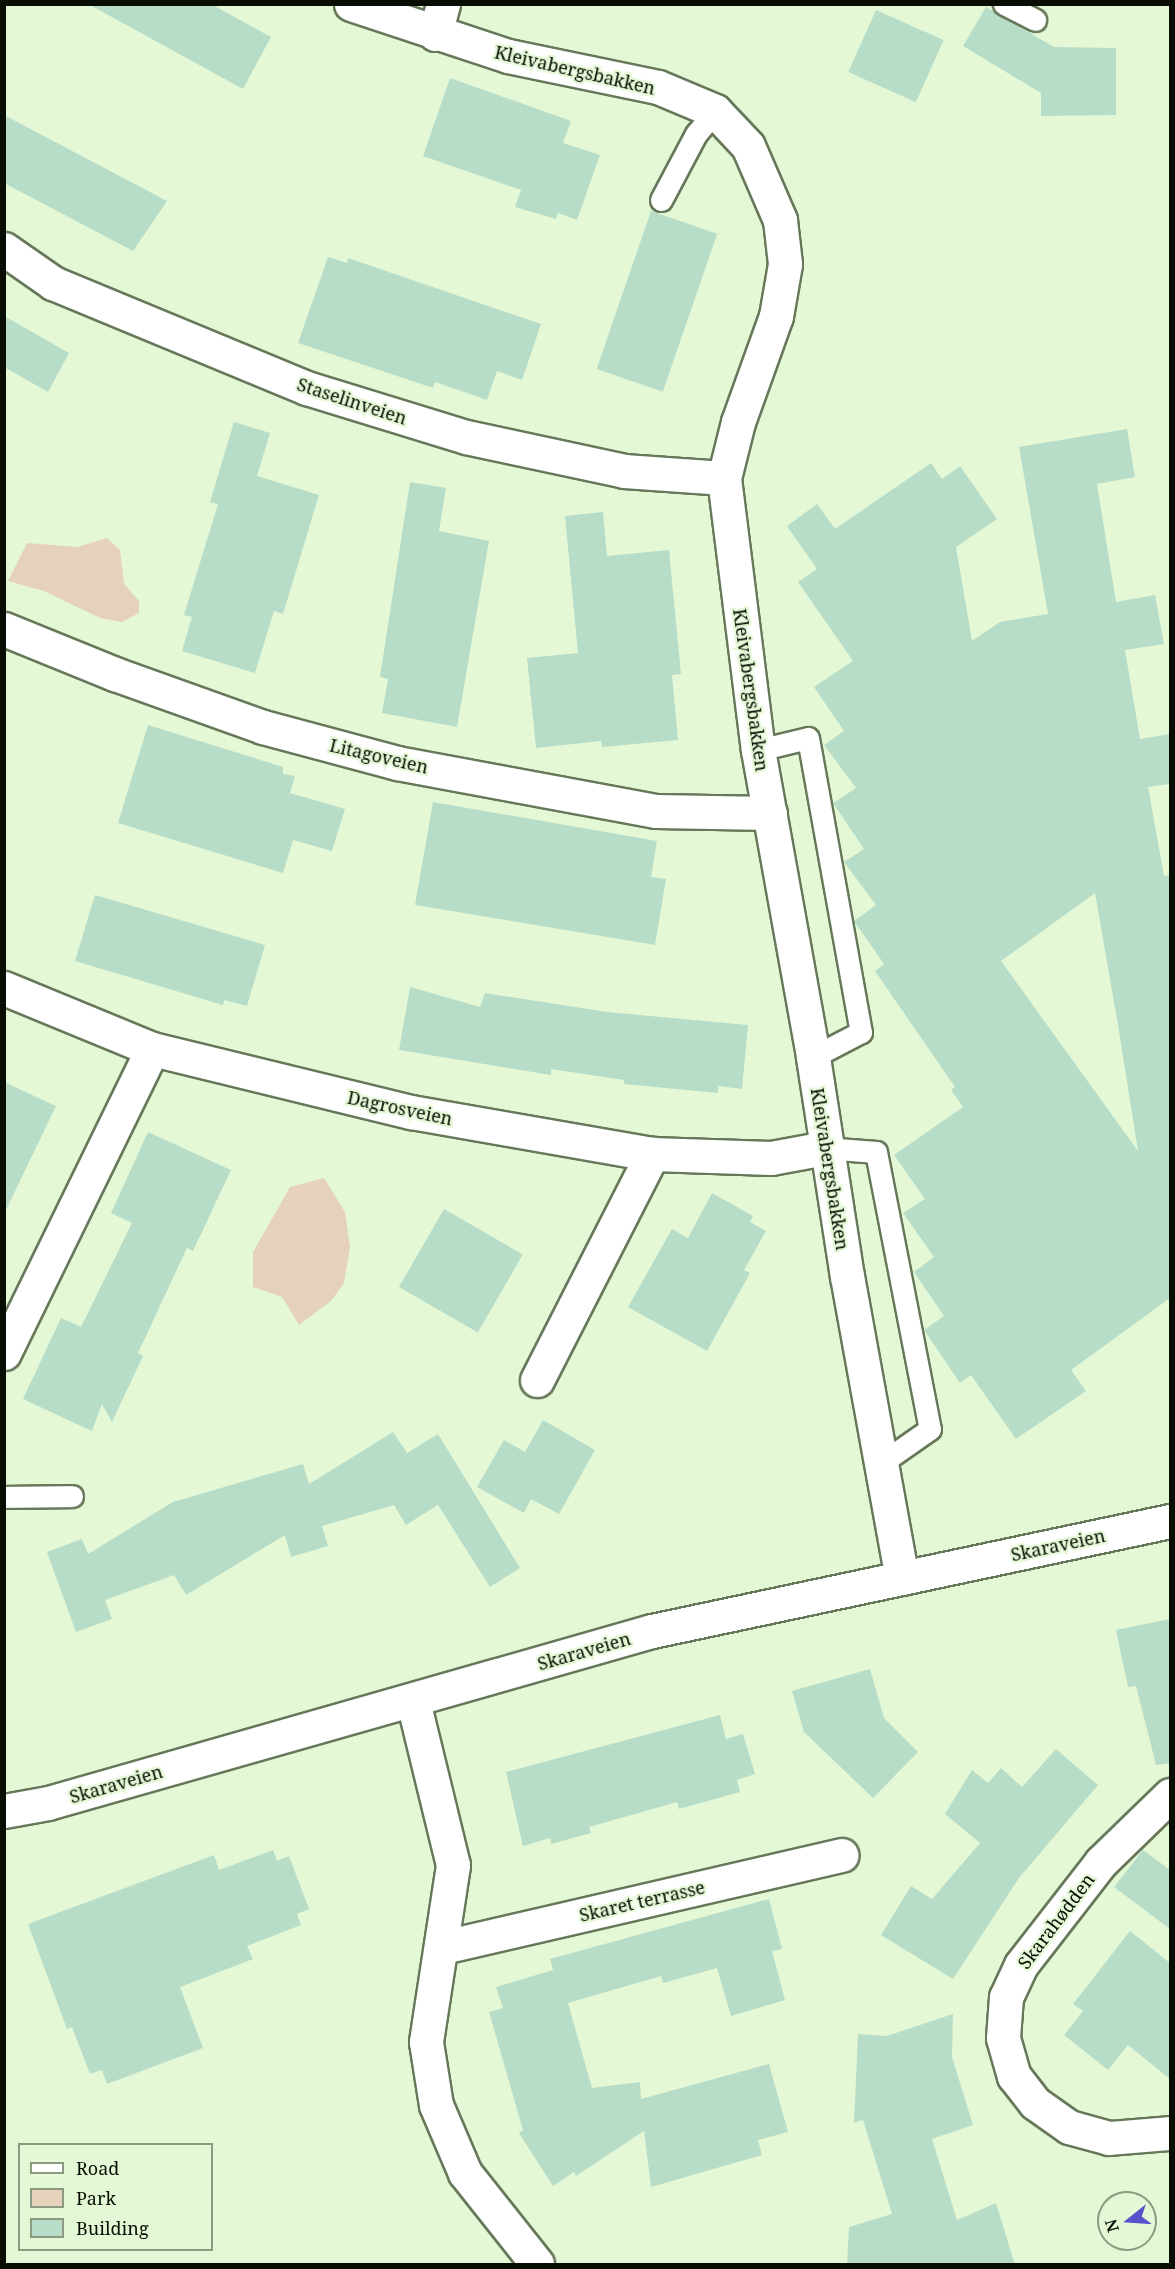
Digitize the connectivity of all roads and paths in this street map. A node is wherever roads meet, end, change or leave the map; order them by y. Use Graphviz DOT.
graph roads {
  1 [pos="351,4"];
  2 [pos="1004,4"];
  3 [pos="439,19"];
  4 [pos="1035,20"];
  5 [pos="714,111"];
  6 [pos="661,200"];
  7 [pos="4,249"];
  8 [pos="724,478"];
  9 [pos="4,629"];
  10 [pos="758,750"];
  11 [pos="770,813"];
  12 [pos="4,988"];
  13 [pos="152,1049"];
  14 [pos="813,1057"];
  15 [pos="825,1148"];
  16 [pos="652,1154"];
  17 [pos="4,1353"];
  18 [pos="537,1380"];
  19 [pos="880,1464"];
  20 [pos="72,1496"];
  21 [pos="4,1497"];
  22 [pos="1170,1521"];
  23 [pos="902,1578"];
  24 [pos="413,1701"];
  25 [pos="1170,1795"];
  26 [pos="4,1812"];
  27 [pos="842,1855"];
  28 [pos="442,1947"];
  29 [pos="1170,2133"];
  30 [pos="537,2265"];
  1 -- 3 [label="street, Kleivabergsbakken"];
  2 -- 4 [label="lane"];
  3 -- 5 [label="street, Kleivabergsbakken"];
  5 -- 6 [label="lane"];
  5 -- 8 [label="street, Kleivabergsbakken"];
  7 -- 8 [label="street, Staselinveien"];
  8 -- 10 [label="street, Kleivabergsbakken"];
  9 -- 11 [label="street, Litagoveien"];
  10 -- 11 [label="street, Kleivabergsbakken"];
  10 -- 14 [label="lane"];
  11 -- 14 [label="street, Kleivabergsbakken"];
  12 -- 13 [label="street, Dagrosveien"];
  13 -- 16 [label="street, Dagrosveien"];
  13 -- 17 [label="street"];
  14 -- 15 [label="street, Kleivabergsbakken"];
  15 -- 16 [label="street, Dagrosveien"];
  15 -- 19 [label="street, Kleivabergsbakken"];
  15 -- 19 [label="lane"];
  16 -- 18 [label="street"];
  19 -- 23 [label="street, Kleivabergsbakken"];
  20 -- 21 [label="lane"];
  22 -- 23 [label="street, Skaraveien"];
  23 -- 24 [label="street, Skaraveien"];
  24 -- 26 [label="street, Skaraveien"];
  24 -- 28 [label="street"];
  25 -- 29 [label="street, Skarahødden"];
  27 -- 28 [label="street, Skaret terrasse"];
  28 -- 30 [label="street"];
}
